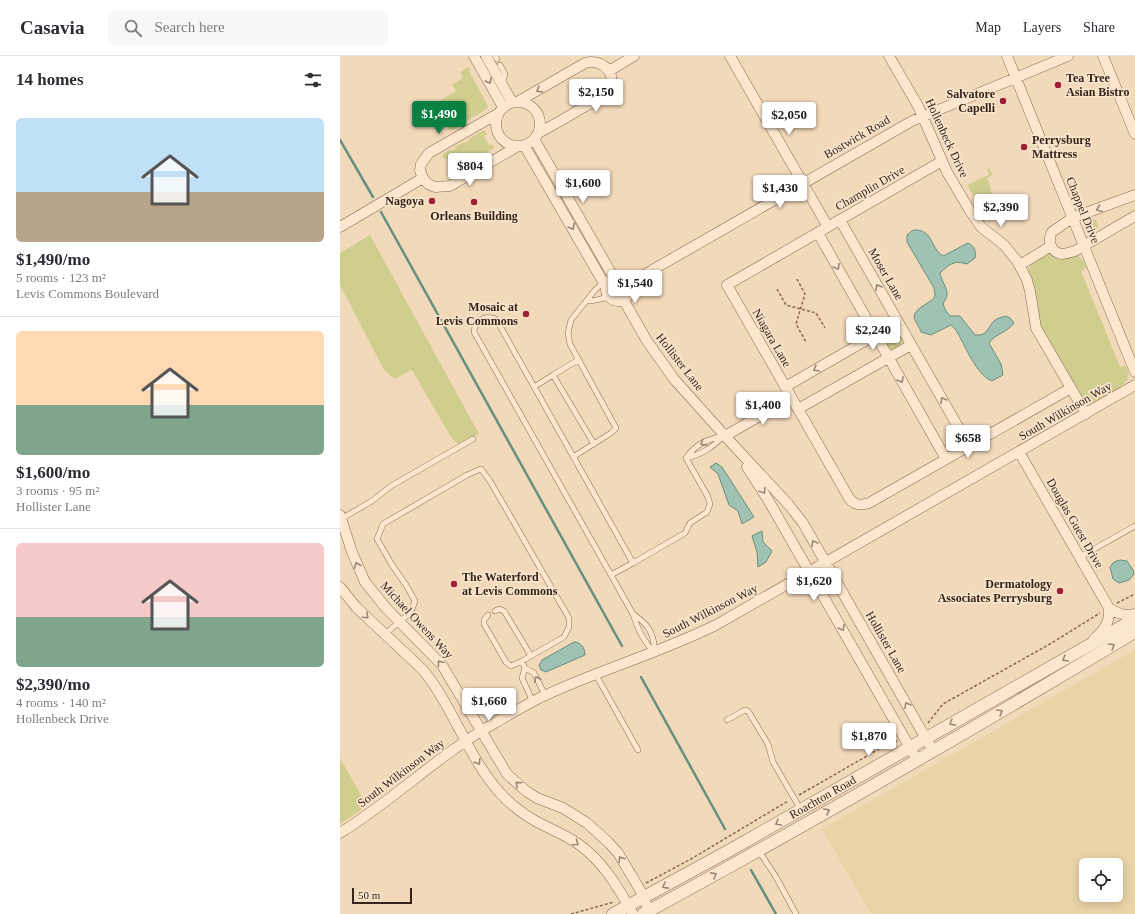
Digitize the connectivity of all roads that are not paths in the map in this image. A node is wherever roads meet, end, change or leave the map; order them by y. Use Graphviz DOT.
graph roads {
  1 [pos="474,56"];
  2 [pos="486,56"];
  3 [pos="634,56"];
  4 [pos="730,56"];
  5 [pos="889,56"];
  6 [pos="1008,56"];
  7 [pos="1068,56"];
  8 [pos="1103,56"];
  9 [pos="500,65"];
  10 [pos="609,71"];
  11 [pos="1016,77"];
  12 [pos="501,82"];
  13 [pos="508,106"];
  14 [pos="922,116"];
  15 [pos="1135,134"];
  16 [pos="536,136"];
  17 [pos="521,146"];
  18 [pos="942,161"];
  19 [pos="423,178"];
  20 [pos="804,183"];
  21 [pos="1135,195"];
  22 [pos="1135,216"];
  23 [pos="1072,218"];
  24 [pos="840,220"];
  25 [pos="340,226"];
  26 [pos="828,227"];
  27 [pos="818,233"];
  28 [pos="1051,246"];
  29 [pos="1083,246"];
  30 [pos="1020,266"];
  31 [pos="614,278"];
  32 [pos="628,284"];
  33 [pos="605,285"];
  34 [pos="728,285"];
  35 [pos="609,297"];
  36 [pos="623,299"];
  37 [pos="588,301"];
  38 [pos="898,322"];
  39 [pos="876,335"];
  40 [pos="911,345"];
  41 [pos="889,358"];
  42 [pos="578,360"];
  43 [pos="1135,372"];
  44 [pos="554,375"];
  45 [pos="785,386"];
  46 [pos="1135,386"];
  47 [pos="534,387"];
  48 [pos="1071,388"];
  49 [pos="792,398"];
  50 [pos="798,409"];
  51 [pos="1086,414"];
  52 [pos="725,436"];
  53 [pos="473,439"];
  54 [pos="594,444"];
  55 [pos="969,446"];
  56 [pos="1019,452"];
  57 [pos="573,457"];
  58 [pos="686,458"];
  59 [pos="946,459"];
  60 [pos="340,518"];
  61 [pos="1135,526"];
  62 [pos="1080,557"];
  63 [pos="826,562"];
  64 [pos="633,563"];
  65 [pos="810,572"];
  66 [pos="611,575"];
  67 [pos="340,587"];
  68 [pos="1109,608"];
  69 [pos="495,611"];
  70 [pos="488,614"];
  71 [pos="633,614"];
  72 [pos="1135,614"];
  73 [pos="1135,619"];
  74 [pos="400,622"];
  75 [pos="1135,632"];
  76 [pos="385,634"];
  77 [pos="1087,646"];
  78 [pos="655,652"];
  79 [pos="531,656"];
  80 [pos="522,661"];
  81 [pos="525,668"];
  82 [pos="596,675"];
  83 [pos="545,695"];
  84 [pos="533,702"];
  85 [pos="727,720"];
  86 [pos="481,731"];
  87 [pos="926,738"];
  88 [pos="466,740"];
  89 [pos="910,748"];
  90 [pos="638,750"];
  91 [pos="933,751"];
  92 [pos="917,760"];
  93 [pos="801,810"];
  94 [pos="340,834"];
  95 [pos="758,851"];
  96 [pos="640,909"];
  97 [pos="613,914"];
  98 [pos="796,914"];
  1 -- 13 [label="street, one-way"];
  2 -- 12 [label="street"];
  3 -- 10 [label="street"];
  4 -- 20 [label="street"];
  5 -- 14 [label="street, Hollenbeck Drive"];
  6 -- 11 [label="street, Chappel Drive"];
  7 -- 11 [label="street, Bostwick Road"];
  8 -- 15 [label="street"];
  9 -- 12 [label="lane"];
  10 -- 13 [label="street, one-way"];
  10 -- 16 [label="street"];
  11 -- 14 [label="street, Bostwick Road"];
  11 -- 23 [label="street, Chappel Drive"];
  12 -- 13 [label="street"];
  13 -- 16 [label="street"];
  13 -- 17 [label="street"];
  13 -- 19 [label="street"];
  14 -- 18 [label="street, Hollenbeck Drive"];
  14 -- 20 [label="street, Bostwick Road"];
  16 -- 17 [label="street"];
  16 -- 31 [label="street"];
  17 -- 19 [label="street"];
  17 -- 33 [label="street, one-way"];
  18 -- 24 [label="street, Champlin Drive"];
  18 -- 30 [label="street, Hollenbeck Drive"];
  19 -- 25 [label="street"];
  20 -- 26 [label="street"];
  20 -- 32 [label="street, Bostwick Road"];
  21 -- 23 [label="street, one-way"];
  22 -- 29 [label="street"];
  23 -- 28 [label="street"];
  23 -- 29 [label="street, Chappel Drive"];
  24 -- 26 [label="street, Champlin Drive"];
  38 -- 24 [label="street, Moser Lane, one-way"];
  26 -- 27 [label="street, Champlin Drive"];
  27 -- 34 [label="street, Champlin Drive"];
  27 -- 39 [label="street, one-way"];
  28 -- 29 [label="street"];
  28 -- 30 [label="street"];
  29 -- 43 [label="street, Chappel Drive"];
  30 -- 48 [label="street, Hollenbeck Drive"];
  31 -- 32 [label="street"];
  31 -- 33 [label="street"];
  32 -- 36 [label="street"];
  33 -- 35 [label="street"];
  33 -- 37 [label="lane"];
  34 -- 45 [label="street, Niagara Lane"];
  35 -- 36 [label="street"];
  35 -- 37 [label="lane"];
  36 -- 52 [label="street, Hollister Lane"];
  37 -- 42 [label="lane"];
  38 -- 39 [label="street"];
  38 -- 40 [label="street, Moser Lane"];
  39 -- 41 [label="street"];
  39 -- 45 [label="street, one-way"];
  40 -- 41 [label="street"];
  55 -- 40 [label="street, Moser Lane, one-way"];
  41 -- 50 [label="street"];
  41 -- 59 [label="street, one-way"];
  42 -- 44 [label="lane"];
  42 -- 54 [label="lane"];
  44 -- 47 [label="lane"];
  44 -- 54 [label="lane"];
  45 -- 49 [label="street, Niagara Lane"];
  46 -- 51 [label="street, South Wilkinson Way"];
  47 -- 57 [label="lane"];
  47 -- 66 [label="lane"];
  48 -- 51 [label="street, Hollenbeck Drive"];
  48 -- 55 [label="street"];
  49 -- 50 [label="street, Niagara Lane"];
  49 -- 52 [label="street"];
  50 -- 59 [label="street, Niagara Lane"];
  51 -- 56 [label="street, South Wilkinson Way"];
  52 -- 58 [label="lane"];
  52 -- 58 [label="lane, one-way"];
  63 -- 52 [label="street, Hollister Lane, one-way"];
  52 -- 65 [label="street, Hollister Lane, one-way"];
  53 -- 60 [label="lane"];
  54 -- 57 [label="lane"];
  55 -- 59 [label="street"];
  56 -- 62 [label="street, Douglas Guest Drive"];
  56 -- 63 [label="street, South Wilkinson Way"];
  57 -- 64 [label="lane"];
  58 -- 64 [label="lane"];
  74 -- 60 [label="street, Michael Owens Way, one-way"];
  61 -- 62 [label="lane"];
  62 -- 68 [label="street, Douglas Guest Drive"];
  63 -- 65 [label="street, South Wilkinson Way"];
  87 -- 63 [label="street, Hollister Lane, one-way"];
  64 -- 66 [label="lane"];
  65 -- 78 [label="street, South Wilkinson Way"];
  65 -- 89 [label="street, Hollister Lane, one-way"];
  66 -- 71 [label="lane"];
  67 -- 76 [label="street, one-way"];
  68 -- 72 [label="street"];
  68 -- 77 [label="street"];
  69 -- 79 [label="lane"];
  70 -- 80 [label="lane"];
  71 -- 78 [label="lane"];
  71 -- 78 [label="lane"];
  73 -- 77 [label="street, Roachton Road"];
  74 -- 76 [label="lane"];
  74 -- 79 [label="lane"];
  86 -- 74 [label="street, Michael Owens Way, one-way"];
  91 -- 75 [label="street, Roachton Road, one-way"];
  76 -- 88 [label="street"];
  77 -- 87 [label="street, Roachton Road, one-way"];
  78 -- 82 [label="street, South Wilkinson Way"];
  79 -- 80 [label="lane"];
  80 -- 81 [label="lane"];
  83 -- 81 [label="lane, one-way"];
  81 -- 84 [label="lane"];
  82 -- 83 [label="street, South Wilkinson Way"];
  82 -- 90 [label="lane"];
  83 -- 84 [label="street, South Wilkinson Way"];
  84 -- 86 [label="street, South Wilkinson Way"];
  85 -- 93 [label="lane"];
  86 -- 88 [label="street, South Wilkinson Way"];
  96 -- 86 [label="street, Michael Owens Way, one-way"];
  87 -- 89 [label="street, Roachton Road"];
  87 -- 91 [label="street, Hollister Lane"];
  88 -- 94 [label="street, South Wilkinson Way"];
  88 -- 96 [label="street, one-way"];
  89 -- 92 [label="street, Hollister Lane"];
  89 -- 93 [label="street, Roachton Road"];
  91 -- 92 [label="street, Roachton Road"];
  95 -- 92 [label="street, Roachton Road, one-way"];
  93 -- 96 [label="street, Roachton Road, one-way"];
  96 -- 95 [label="street, Roachton Road, one-way"];
  95 -- 98 [label="lane"];
  96 -- 97 [label="street, Roachton Road"];
}
